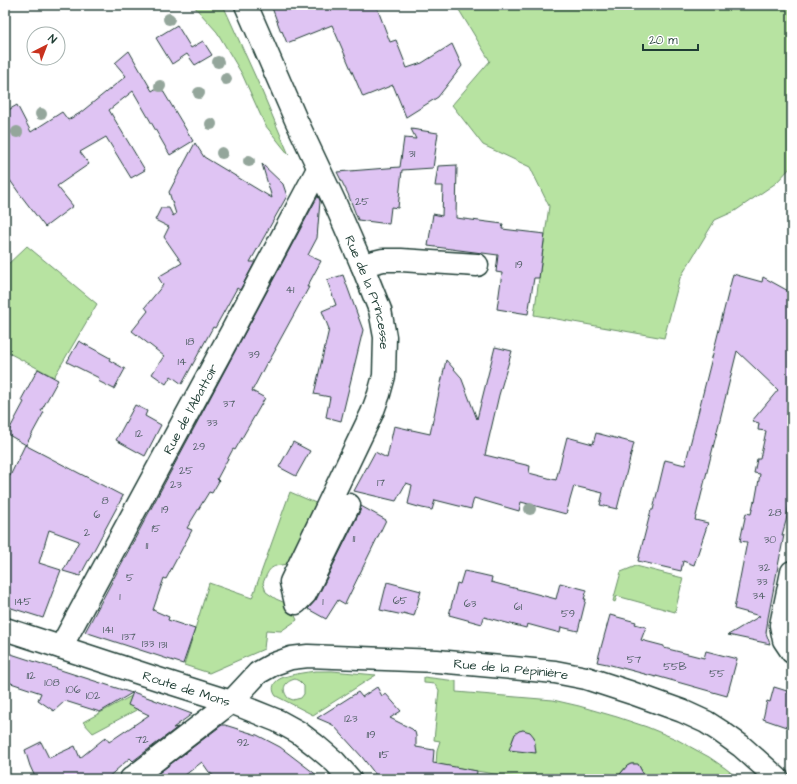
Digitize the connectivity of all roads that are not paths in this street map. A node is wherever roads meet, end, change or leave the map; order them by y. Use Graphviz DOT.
graph roads {
  1 [pos="246,5"];
  2 [pos="318,168"];
  3 [pos="362,265"];
  4 [pos="477,265"];
  5 [pos="349,505"];
  6 [pos="792,572"];
  7 [pos="5,629"];
  8 [pos="61,648"];
  9 [pos="792,652"];
  10 [pos="231,702"];
  11 [pos="131,779"];
  12 [pos="350,779"];
  13 [pos="778,779"];
  1 -- 2 [label="street, Rue de la Princesse"];
  2 -- 3 [label="street, Rue de la Princesse"];
  2 -- 8 [label="street, Rue de l'Abattoir"];
  3 -- 4 [label="street"];
  3 -- 5 [label="street, Rue de la Princesse"];
  6 -- 9 [label="street"];
  7 -- 8 [label="street, Route de Mons"];
  8 -- 10 [label="street, Route de Mons"];
  10 -- 11 [label="street, Rue de la Pépinière"];
  10 -- 12 [label="street, Route de Mons"];
  10 -- 13 [label="street, Rue de la Pépinière"];
}
